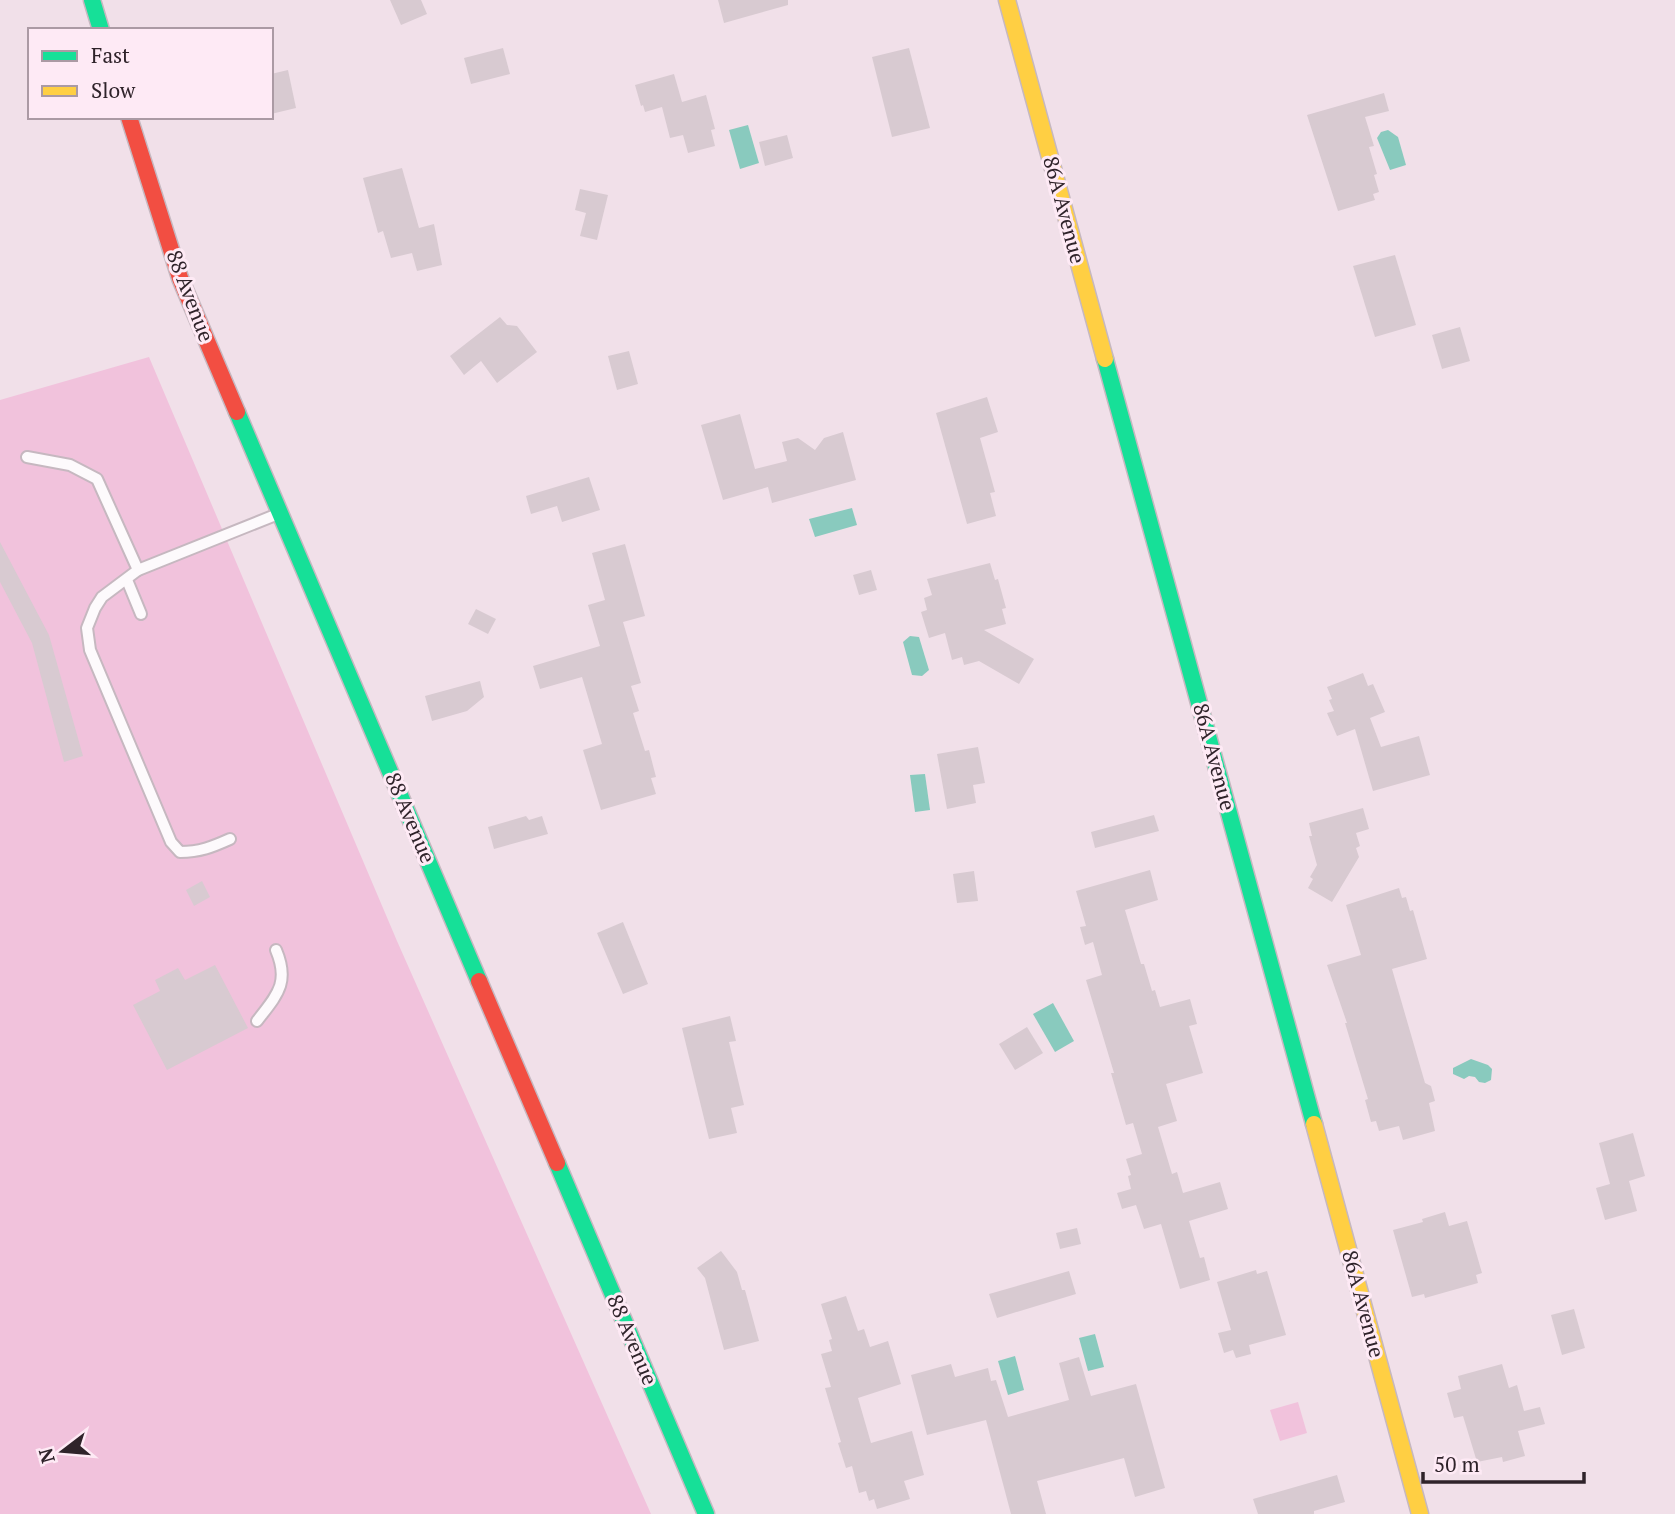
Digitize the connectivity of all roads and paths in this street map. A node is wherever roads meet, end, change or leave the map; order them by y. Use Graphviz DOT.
graph roads {
  1 [pos="92,0"];
  2 [pos="1007,0"];
  3 [pos="100,28"];
  4 [pos="130,119"];
  5 [pos="27,457"];
  6 [pos="280,513"];
  7 [pos="138,570"];
  8 [pos="127,580"];
  9 [pos="141,614"];
  10 [pos="230,839"];
  11 [pos="276,950"];
  12 [pos="257,1021"];
  13 [pos="706,1514"];
  14 [pos="1420,1514"];
  1 -- 3 [label="street"];
  2 -- 14 [label="street, 86A Avenue"];
  4 -- 6 [label="street, 88 Avenue"];
  5 -- 7 [label="lane"];
  6 -- 7 [label="lane"];
  6 -- 13 [label="street, 88 Avenue"];
  7 -- 8 [label="lane"];
  8 -- 9 [label="lane"];
  8 -- 10 [label="lane"];
  11 -- 12 [label="lane"];
}
